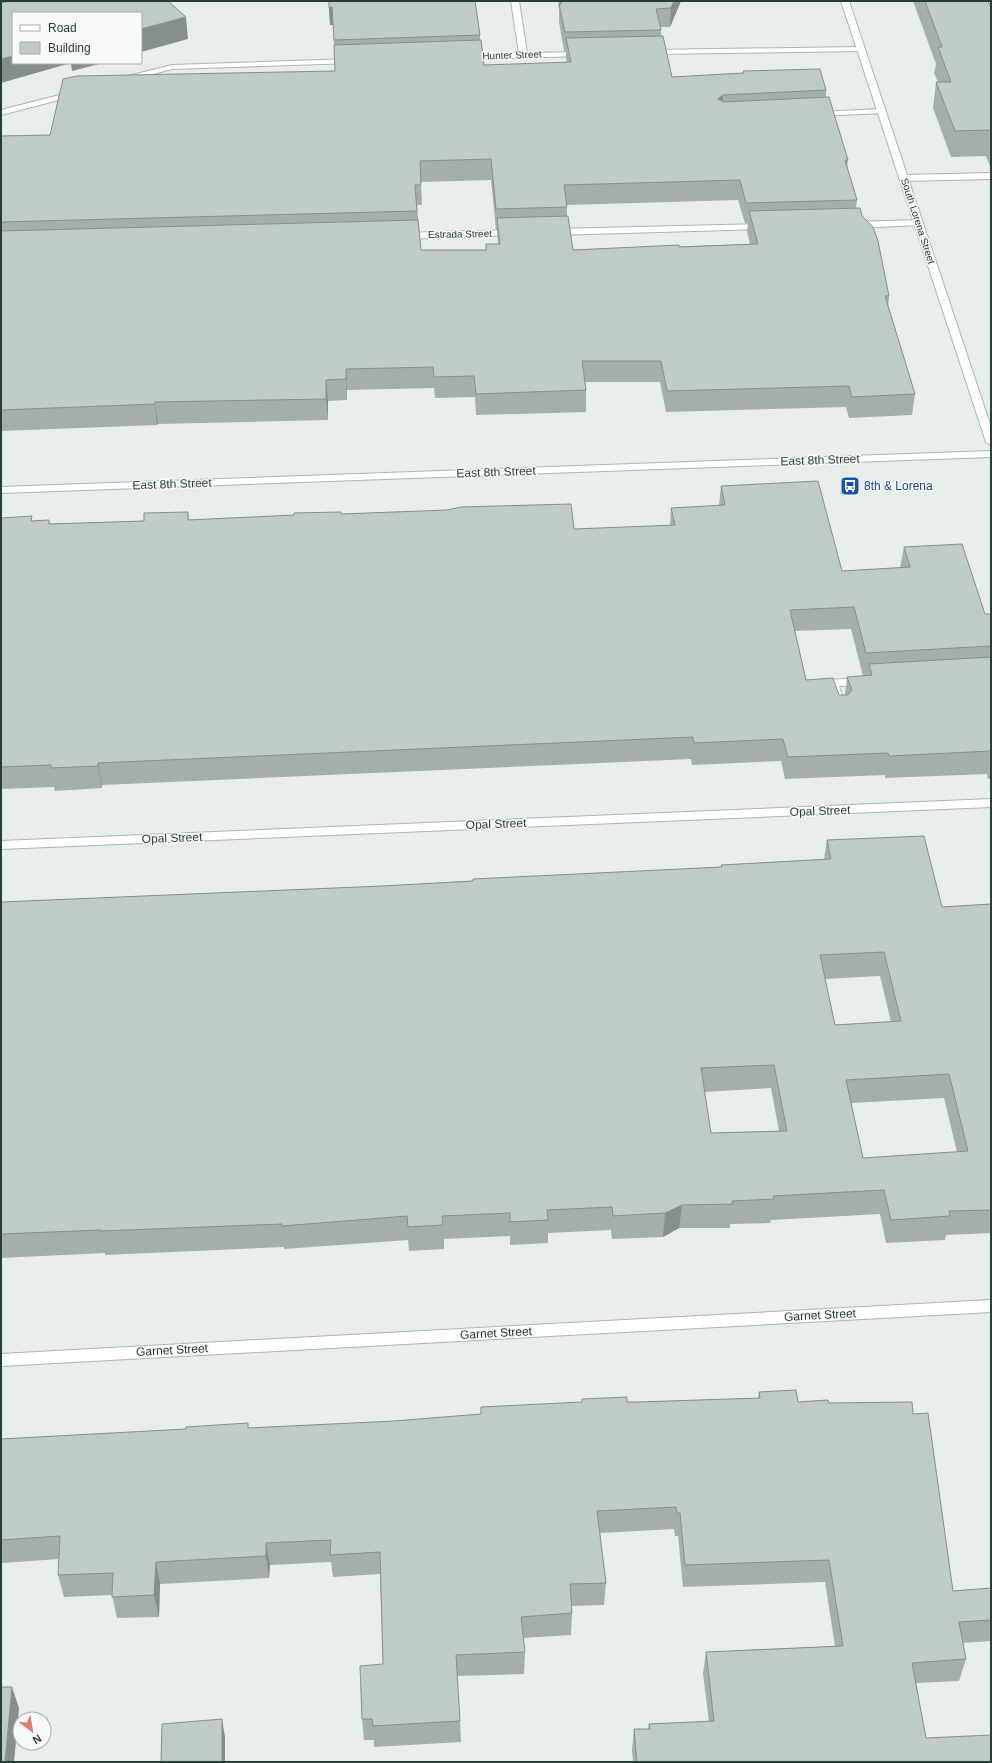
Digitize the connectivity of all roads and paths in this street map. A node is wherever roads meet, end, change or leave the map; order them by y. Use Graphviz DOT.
graph roads {
  1 [pos="515,1"];
  2 [pos="845,1"];
  3 [pos="860,49"];
  4 [pos="641,53"];
  5 [pos="586,54"];
  6 [pos="523,55"];
  7 [pos="460,57"];
  8 [pos="364,60"];
  9 [pos="120,81"];
  10 [pos="83,91"];
  11 [pos="881,111"];
  12 [pos="1,113"];
  13 [pos="808,114"];
  14 [pos="991,176"];
  15 [pos="903,178"];
  16 [pos="918,223"];
  17 [pos="842,225"];
  18 [pos="771,227"];
  19 [pos="548,232"];
  20 [pos="524,233"];
  21 [pos="397,236"];
  22 [pos="991,442"];
  23 [pos="991,454"];
  24 [pos="1,490"];
  25 [pos="872,681"];
  26 [pos="839,705"];
  27 [pos="991,803"];
  28 [pos="1,846"];
  29 [pos="991,1306"];
  30 [pos="1,1360"];
  1 -- 6 [label="street"];
  2 -- 3 [label="street, South Lorena Street"];
  3 -- 4 [label="street"];
  3 -- 11 [label="street, South Lorena Street"];
  5 -- 6 [label="street, Hunter Street"];
  6 -- 7 [label="street, Hunter Street"];
  8 -- 9 [label="street"];
  10 -- 12 [label="street"];
  11 -- 13 [label="street"];
  11 -- 15 [label="street, South Lorena Street"];
  14 -- 15 [label="street"];
  15 -- 16 [label="street, South Lorena Street"];
  16 -- 17 [label="street"];
  16 -- 22 [label="street, South Lorena Street"];
  18 -- 19 [label="street"];
  20 -- 21 [label="street, Estrada Street"];
  23 -- 24 [label="street, East 8th Street"];
  25 -- 26 [label="street"];
  27 -- 28 [label="street, Opal Street"];
  29 -- 30 [label="street, Garnet Street"];
}
